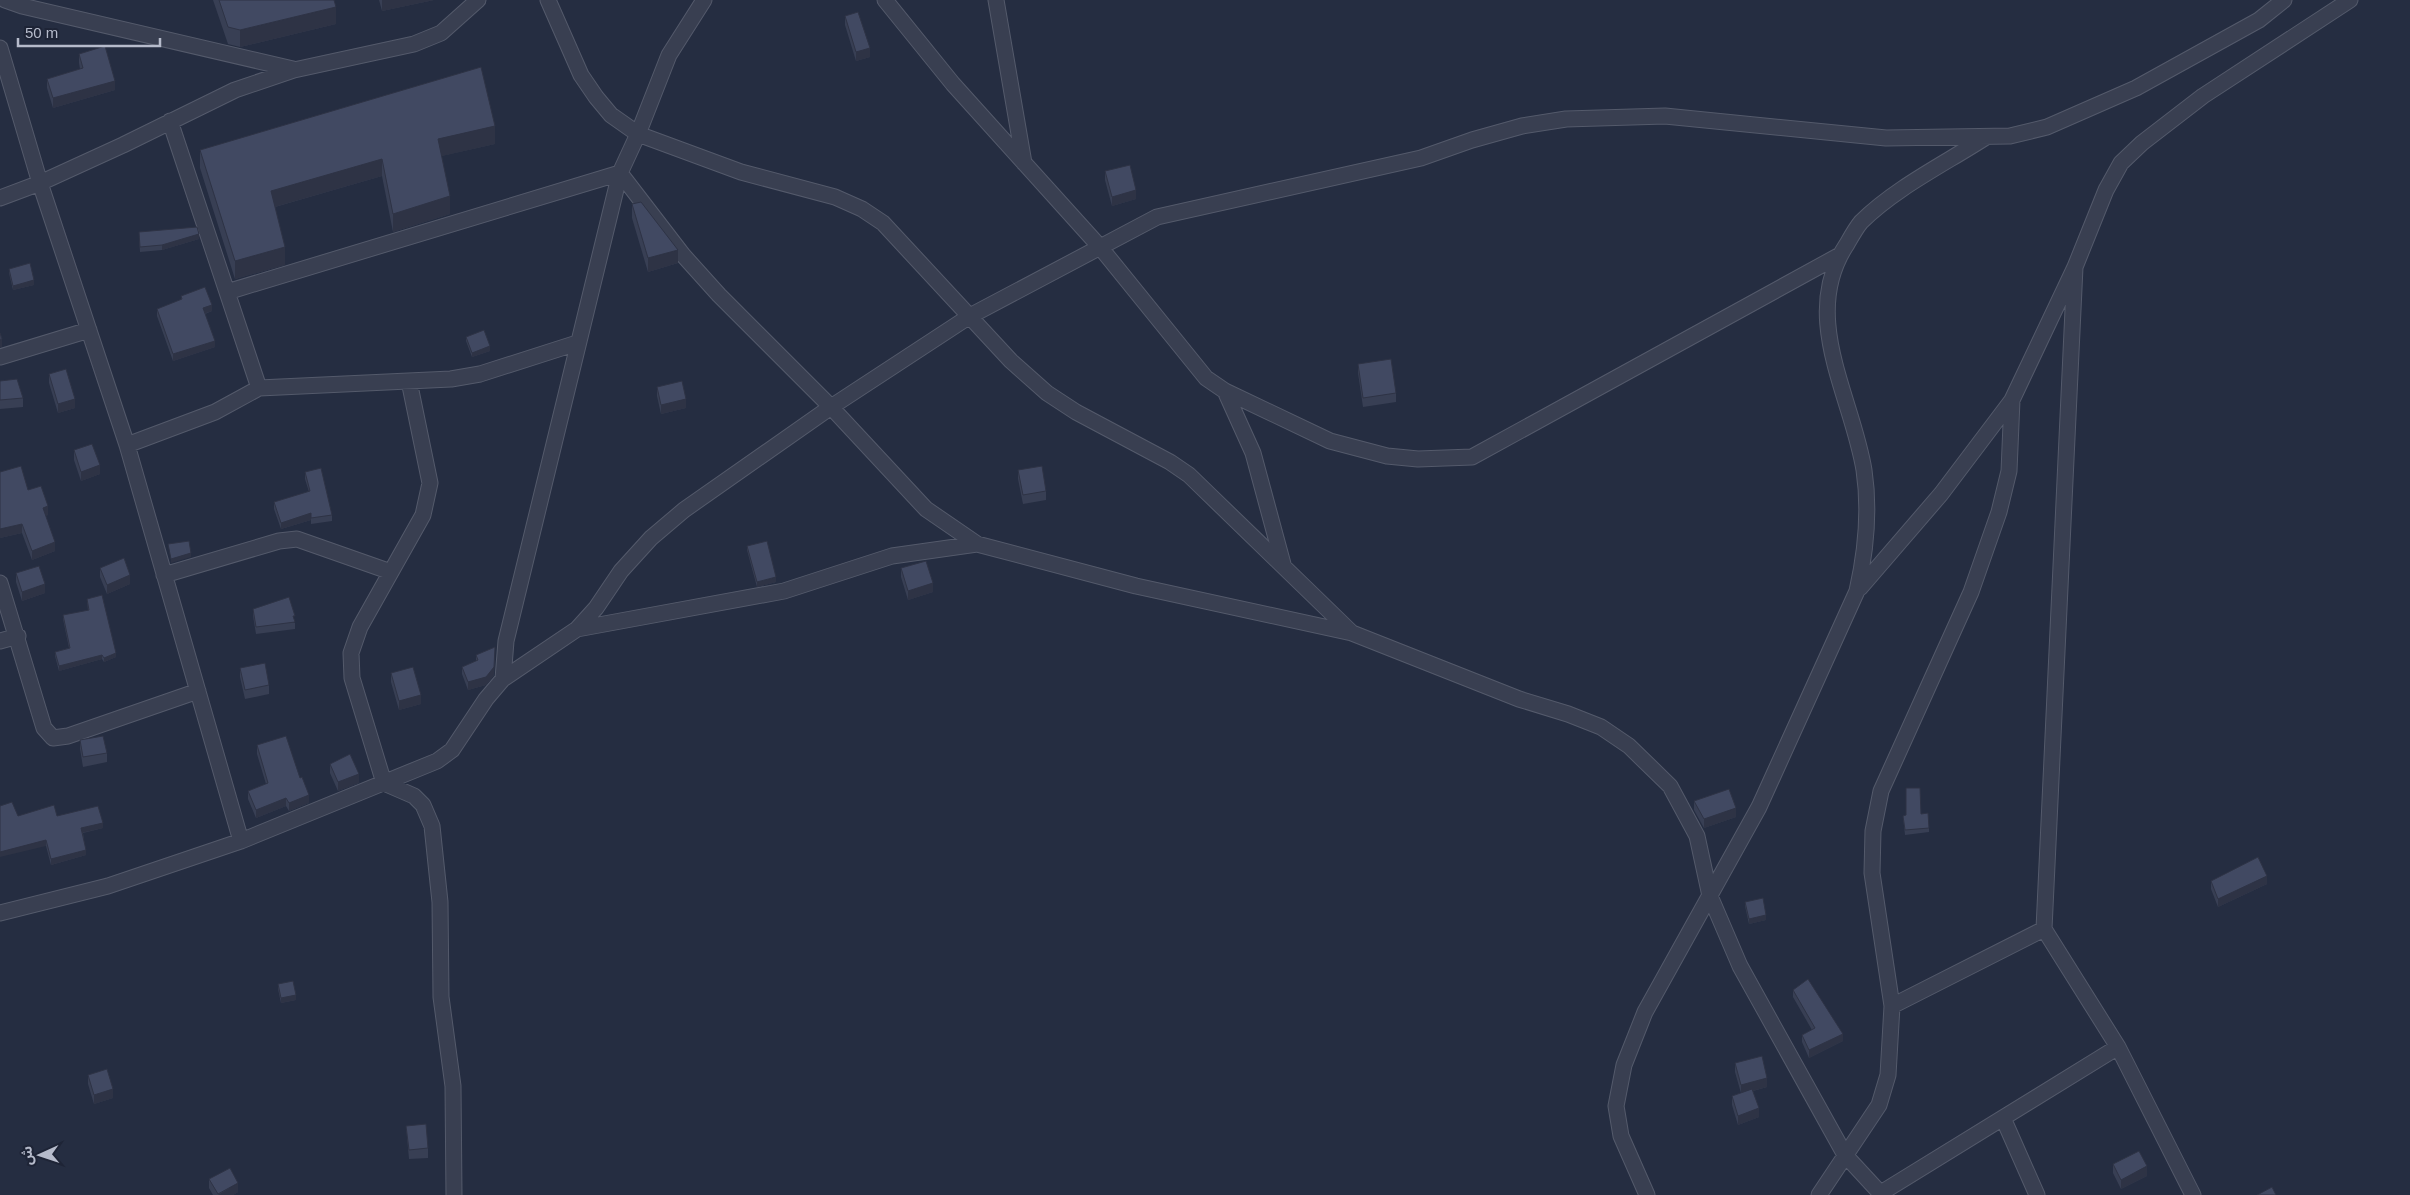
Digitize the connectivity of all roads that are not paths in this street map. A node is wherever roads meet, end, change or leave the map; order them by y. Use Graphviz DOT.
graph roads {
  1 [pos="5,0"];
  2 [pos="478,0"];
  3 [pos="548,0"];
  4 [pos="704,0"];
  5 [pos="885,0"];
  6 [pos="996,0"];
  7 [pos="2284,0"];
  8 [pos="2350,0"];
  9 [pos="0,52"];
  10 [pos="294,70"];
  11 [pos="170,121"];
  12 [pos="638,134"];
  13 [pos="1988,136"];
  14 [pos="1024,163"];
  15 [pos="620,173"];
  16 [pos="40,182"];
  17 [pos="0,198"];
  18 [pos="1100,246"];
  19 [pos="1840,255"];
  20 [pos="2075,267"];
  21 [pos="227,292"];
  22 [pos="970,316"];
  23 [pos="89,330"];
  24 [pos="577,343"];
  25 [pos="0,357"];
  26 [pos="409,381"];
  27 [pos="258,388"];
  28 [pos="1225,390"];
  29 [pos="2012,400"];
  30 [pos="831,407"];
  31 [pos="127,445"];
  32 [pos="977,544"];
  33 [pos="1284,566"];
  34 [pos="390,572"];
  35 [pos="164,575"];
  36 [pos="0,583"];
  37 [pos="1857,590"];
  38 [pos="577,628"];
  39 [pos="1352,633"];
  40 [pos="18,636"];
  41 [pos="0,641"];
  42 [pos="503,679"];
  43 [pos="198,691"];
  44 [pos="384,783"];
  45 [pos="241,841"];
  46 [pos="1710,896"];
  47 [pos="0,913"];
  48 [pos="2044,929"];
  49 [pos="1892,1006"];
  50 [pos="2118,1047"];
  51 [pos="2003,1118"];
  52 [pos="1845,1156"];
  53 [pos="1881,1194"];
  54 [pos="454,1195"];
  55 [pos="1647,1195"];
  56 [pos="1819,1195"];
  57 [pos="2037,1195"];
  58 [pos="2193,1195"];
  1 -- 10 [label="street"];
  2 -- 10 [label="street"];
  3 -- 12 [label="street"];
  4 -- 12 [label="street"];
  5 -- 14 [label="street"];
  6 -- 14 [label="street"];
  7 -- 13 [label="street"];
  8 -- 20 [label="street"];
  9 -- 16 [label="street"];
  10 -- 11 [label="street"];
  11 -- 16 [label="street"];
  11 -- 21 [label="street"];
  12 -- 15 [label="street"];
  12 -- 22 [label="street"];
  13 -- 18 [label="street"];
  13 -- 19 [label="street"];
  14 -- 18 [label="street"];
  15 -- 21 [label="street"];
  15 -- 24 [label="street"];
  15 -- 30 [label="street"];
  16 -- 17 [label="street"];
  16 -- 23 [label="street"];
  18 -- 22 [label="street"];
  18 -- 28 [label="street"];
  19 -- 28 [label="street"];
  19 -- 37 [label="street"];
  20 -- 29 [label="street"];
  20 -- 48 [label="street"];
  21 -- 27 [label="street"];
  22 -- 30 [label="street"];
  22 -- 33 [label="street"];
  23 -- 25 [label="street"];
  23 -- 31 [label="street"];
  24 -- 26 [label="street"];
  24 -- 42 [label="street"];
  26 -- 27 [label="street"];
  26 -- 34 [label="street"];
  27 -- 31 [label="street"];
  28 -- 33 [label="street"];
  29 -- 37 [label="street"];
  29 -- 49 [label="street"];
  30 -- 32 [label="street"];
  30 -- 38 [label="street"];
  31 -- 35 [label="street"];
  32 -- 38 [label="street"];
  32 -- 39 [label="street"];
  33 -- 39 [label="street"];
  34 -- 35 [label="street"];
  34 -- 44 [label="street"];
  35 -- 43 [label="street"];
  36 -- 40 [label="street"];
  37 -- 46 [label="street"];
  38 -- 42 [label="street"];
  39 -- 46 [label="street"];
  40 -- 41 [label="street"];
  40 -- 43 [label="street"];
  42 -- 44 [label="street"];
  43 -- 45 [label="street"];
  44 -- 45 [label="street"];
  44 -- 54 [label="street"];
  45 -- 47 [label="street"];
  46 -- 52 [label="street"];
  46 -- 55 [label="street"];
  48 -- 49 [label="street"];
  48 -- 50 [label="street"];
  49 -- 52 [label="street"];
  50 -- 51 [label="street"];
  50 -- 58 [label="street"];
  51 -- 53 [label="street"];
  51 -- 57 [label="street"];
  52 -- 53 [label="street"];
  52 -- 56 [label="street"];
}
